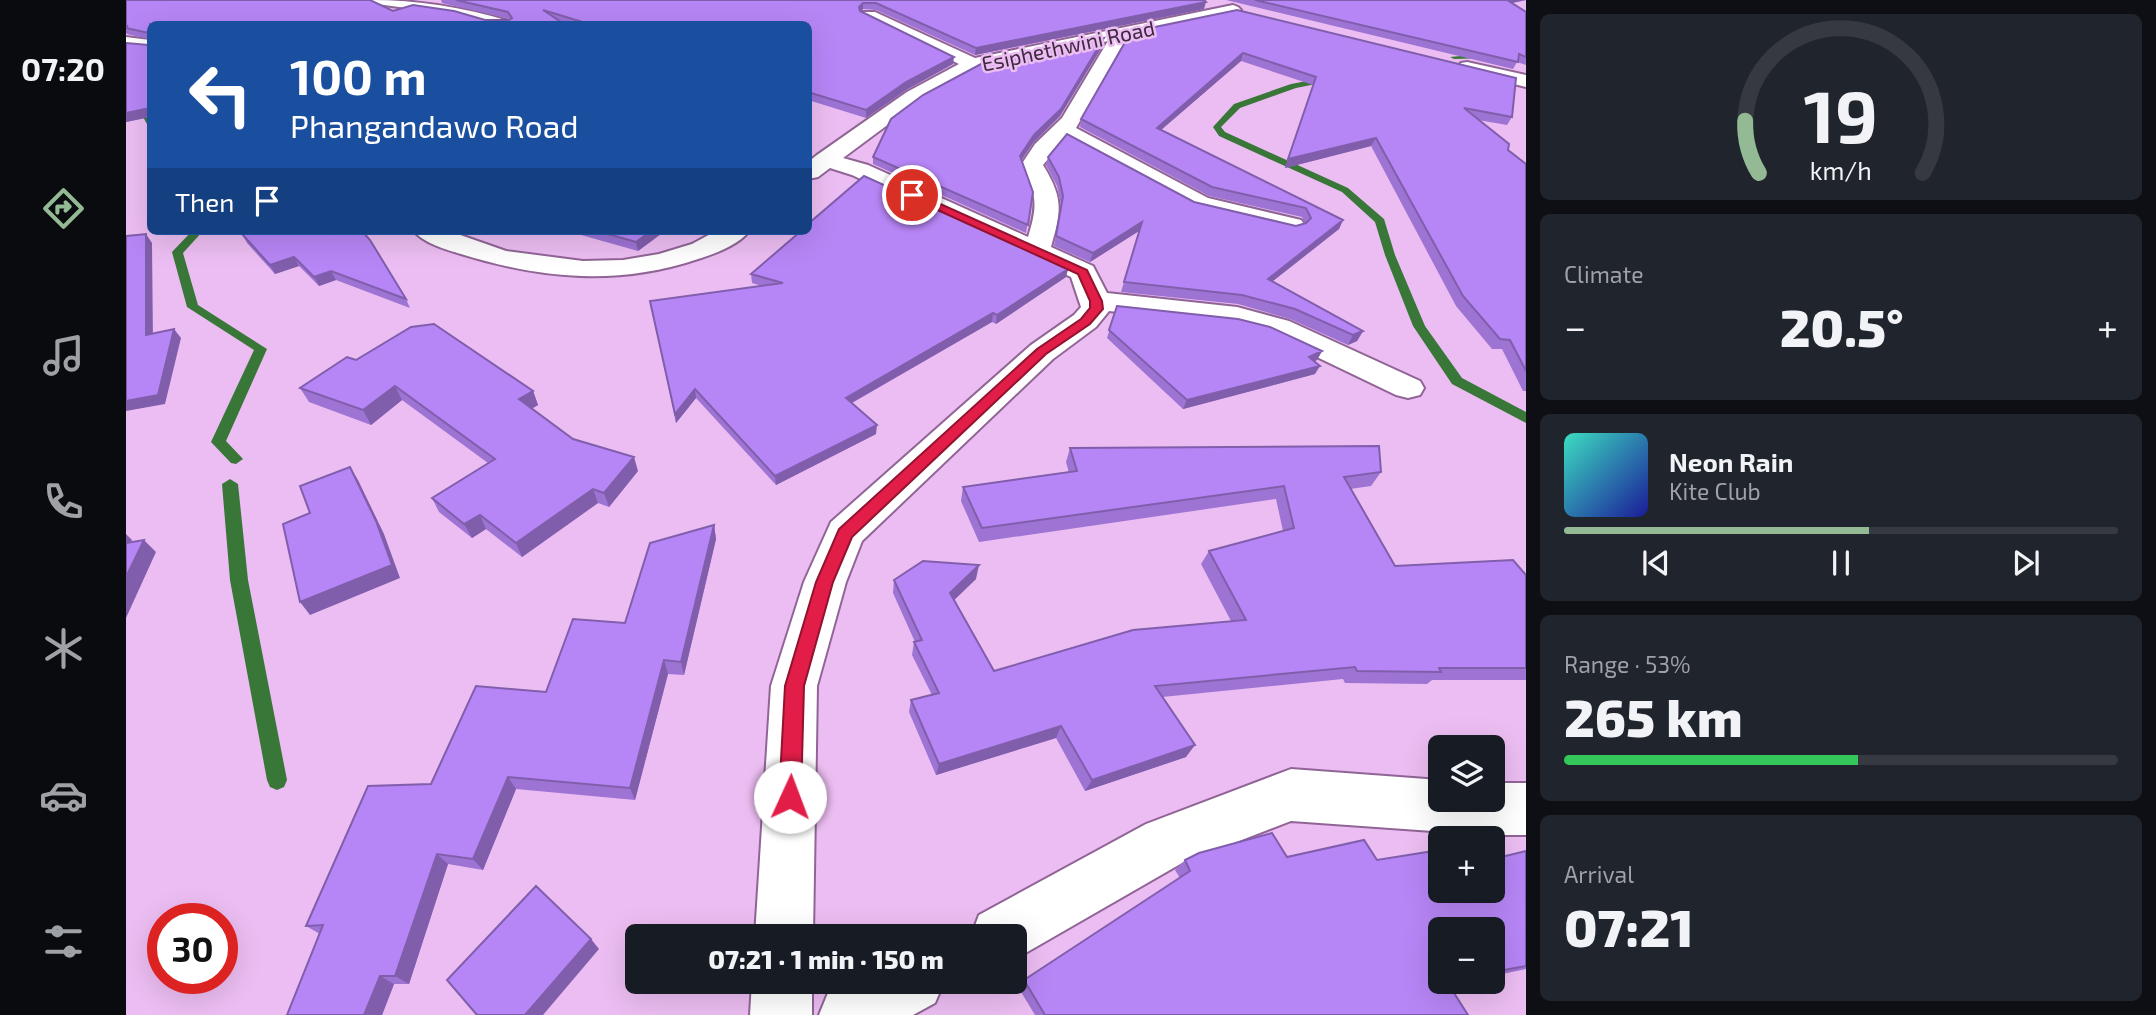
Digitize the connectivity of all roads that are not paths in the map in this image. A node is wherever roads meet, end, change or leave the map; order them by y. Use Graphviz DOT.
graph roads {
  1 [pos="377,0"];
  2 [pos="1196,0"];
  3 [pos="869,15"];
  4 [pos="493,21"];
  5 [pos="1119,35"];
  6 [pos="126,42"];
  7 [pos="147,45"];
  8 [pos="1446,62"];
  9 [pos="973,64"];
  10 [pos="1526,81"];
  11 [pos="1064,130"];
  12 [pos="813,169"];
  13 [pos="1292,225"];
  14 [pos="436,235"];
  15 [pos="730,235"];
  16 [pos="1037,249"];
  17 [pos="1096,301"];
  18 [pos="1408,388"];
  19 [pos="1526,808"];
  20 [pos="784,924"];
  21 [pos="1021,924"];
  22 [pos="782,994"];
  23 [pos="891,994"];
  24 [pos="781,1015"];
  25 [pos="850,1015"];
  1 -- 4 [label="street"];
  2 -- 5 [label="street, Esiphethwini Road"];
  3 -- 9 [label="street"];
  5 -- 9 [label="street, Esiphethwini Road"];
  5 -- 11 [label="street"];
  6 -- 7 [label="street"];
  8 -- 10 [label="street"];
  9 -- 12 [label="street, Esiphethwini Road"];
  11 -- 13 [label="street"];
  11 -- 16 [label="street"];
  12 -- 16 [label="street"];
  14 -- 15 [label="street"];
  16 -- 17 [label="street"];
  17 -- 18 [label="street"];
  17 -- 20 [label="street"];
  19 -- 21 [label="street"];
  22 -- 24 [label="street"];
  23 -- 25 [label="street"];
}
